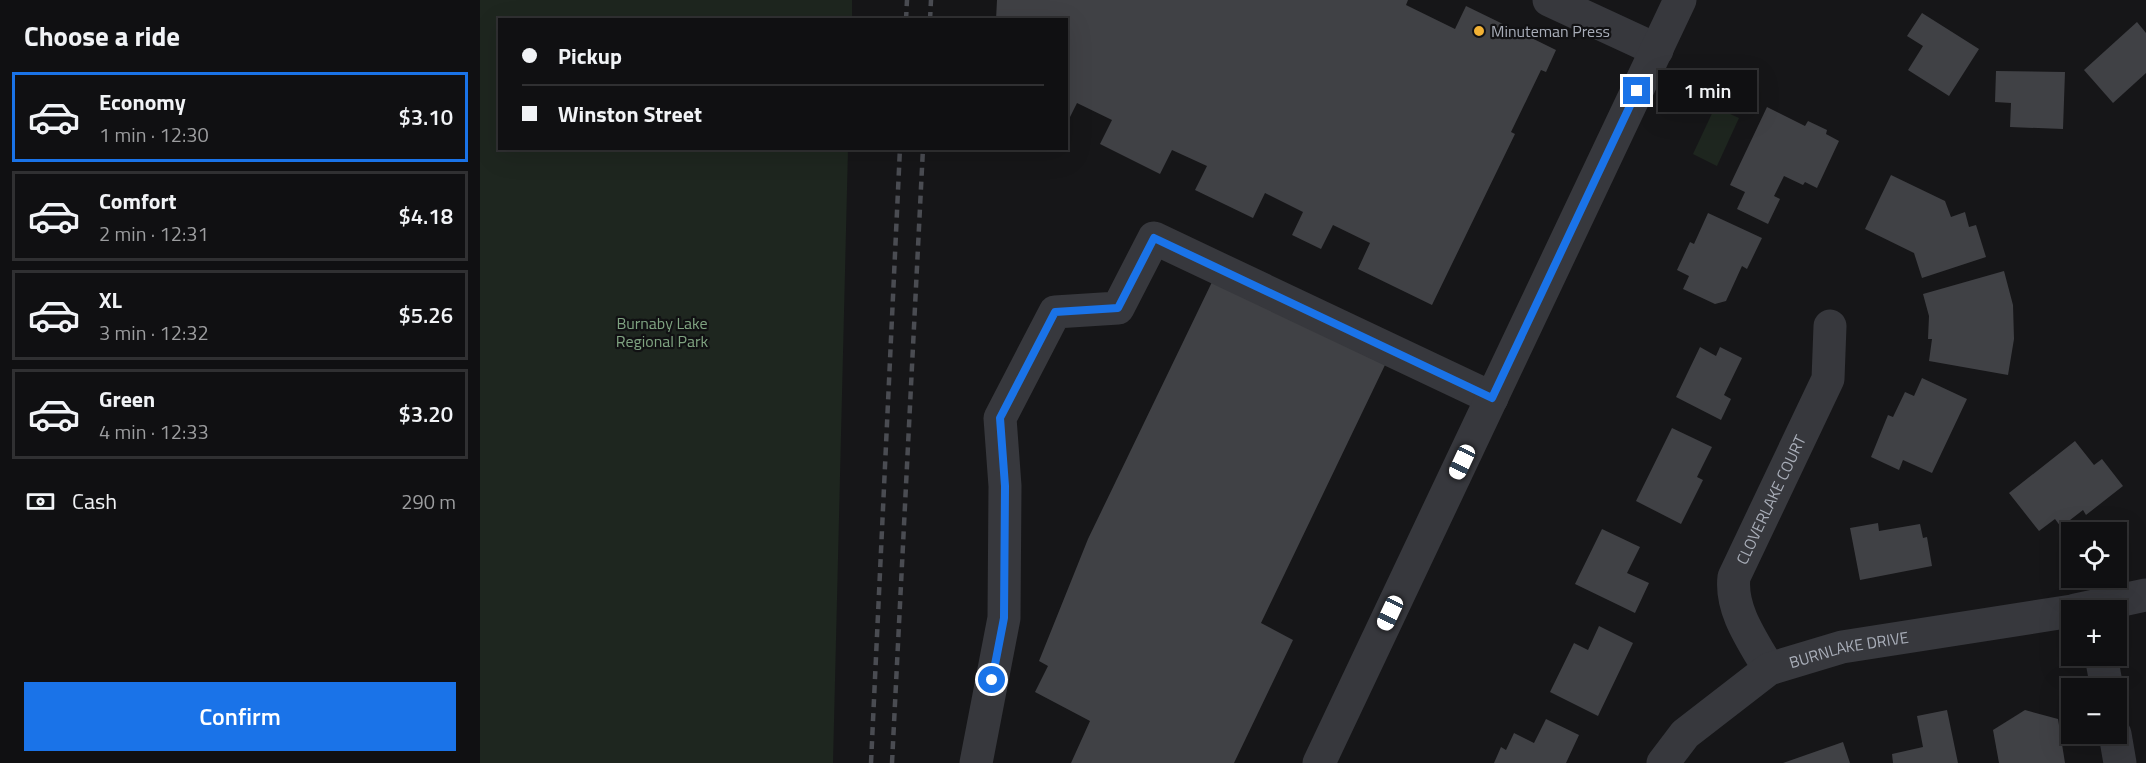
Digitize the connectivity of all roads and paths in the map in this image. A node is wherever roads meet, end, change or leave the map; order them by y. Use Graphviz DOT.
graph roads {
  1 [pos="1549,0"];
  2 [pos="1680,0"];
  3 [pos="1657,50"];
  4 [pos="1830,326"];
  5 [pos="1492,398"];
  6 [pos="2146,595"];
  7 [pos="2125,600"];
  8 [pos="2061,614"];
  9 [pos="1769,669"];
  10 [pos="2117,744"];
  11 [pos="976,763"];
  12 [pos="1319,763"];
  13 [pos="1663,763"];
  14 [pos="2120,763"];
  1 -- 3 [label="street"];
  2 -- 3 [label="street"];
  3 -- 5 [label="street"];
  4 -- 9 [label="street, CLOVERLAKE COURT"];
  5 -- 11 [label="street"];
  5 -- 12 [label="street"];
  6 -- 7 [label="street, BURNLAKE DRIVE"];
  8 -- 9 [label="street, BURNLAKE DRIVE"];
  9 -- 13 [label="street, BURNLAKE DRIVE"];
  10 -- 14 [label="street"];
}
